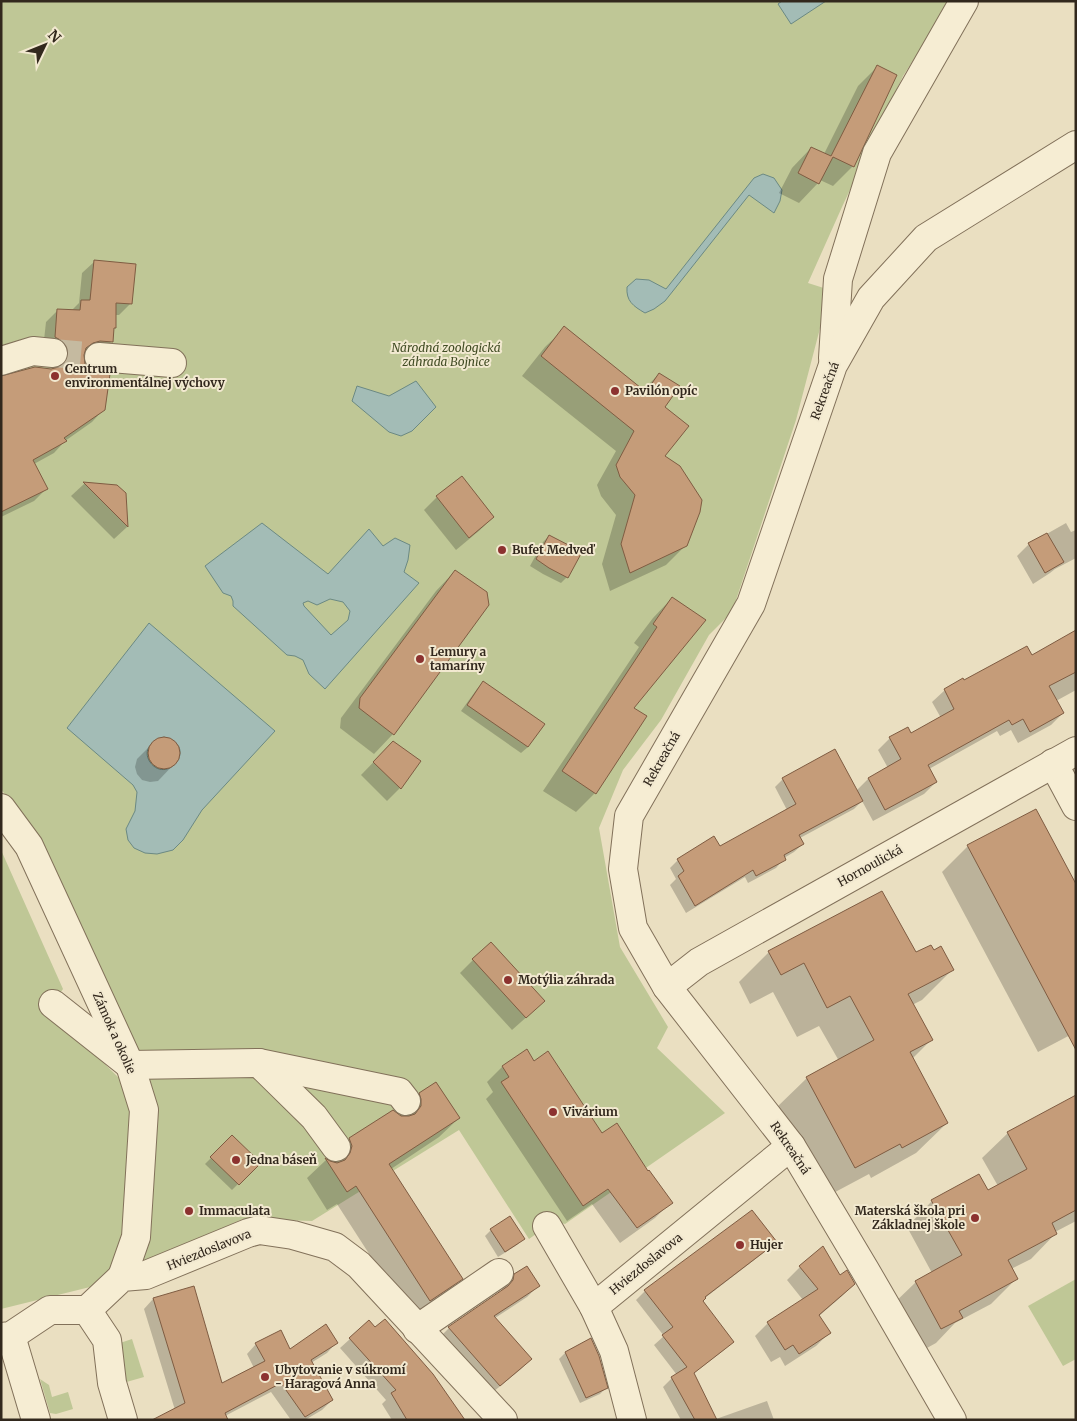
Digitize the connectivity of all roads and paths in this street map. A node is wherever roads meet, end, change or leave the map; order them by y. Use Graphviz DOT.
graph roads {
  1 [pos="964,1"];
  2 [pos="1076,145"];
  3 [pos="53,353"];
  4 [pos="99,357"];
  5 [pos="1,362"];
  6 [pos="172,363"];
  7 [pos="833,365"];
  8 [pos="1064,757"];
  9 [pos="1076,806"];
  10 [pos="1,808"];
  11 [pos="667,987"];
  12 [pos="53,1004"];
  13 [pos="258,1063"];
  14 [pos="130,1065"];
  15 [pos="406,1102"];
  16 [pos="791,1146"];
  17 [pos="336,1147"];
  18 [pos="547,1226"];
  19 [pos="499,1273"];
  20 [pos="122,1277"];
  21 [pos="594,1307"];
  22 [pos="87,1310"];
  23 [pos="417,1329"];
  24 [pos="6,1336"];
  25 [pos="36,1420"];
  26 [pos="123,1420"];
  27 [pos="503,1420"];
  28 [pos="632,1420"];
  29 [pos="952,1420"];
  1 -- 7 [label="street"];
  2 -- 7 [label="street, Rekreačná"];
  3 -- 5 [label="street"];
  4 -- 6 [label="street"];
  7 -- 11 [label="street, Rekreačná"];
  8 -- 9 [label="street"];
  8 -- 11 [label="street, Hornoulická"];
  10 -- 14 [label="street, Zámok a okolie"];
  11 -- 16 [label="street, Rekreačná"];
  12 -- 14 [label="street"];
  13 -- 14 [label="street"];
  13 -- 15 [label="street"];
  13 -- 17 [label="street"];
  14 -- 20 [label="street, Zámok a okolie"];
  16 -- 21 [label="street, Hviezdoslavova"];
  16 -- 29 [label="street, Rekreačná"];
  18 -- 21 [label="street"];
  19 -- 23 [label="street"];
  20 -- 22 [label="street"];
  20 -- 23 [label="street, Hviezdoslavova"];
  21 -- 28 [label="street"];
  22 -- 24 [label="street"];
  22 -- 26 [label="street"];
  23 -- 27 [label="street, Hviezdoslavova"];
  24 -- 25 [label="street"];
}
